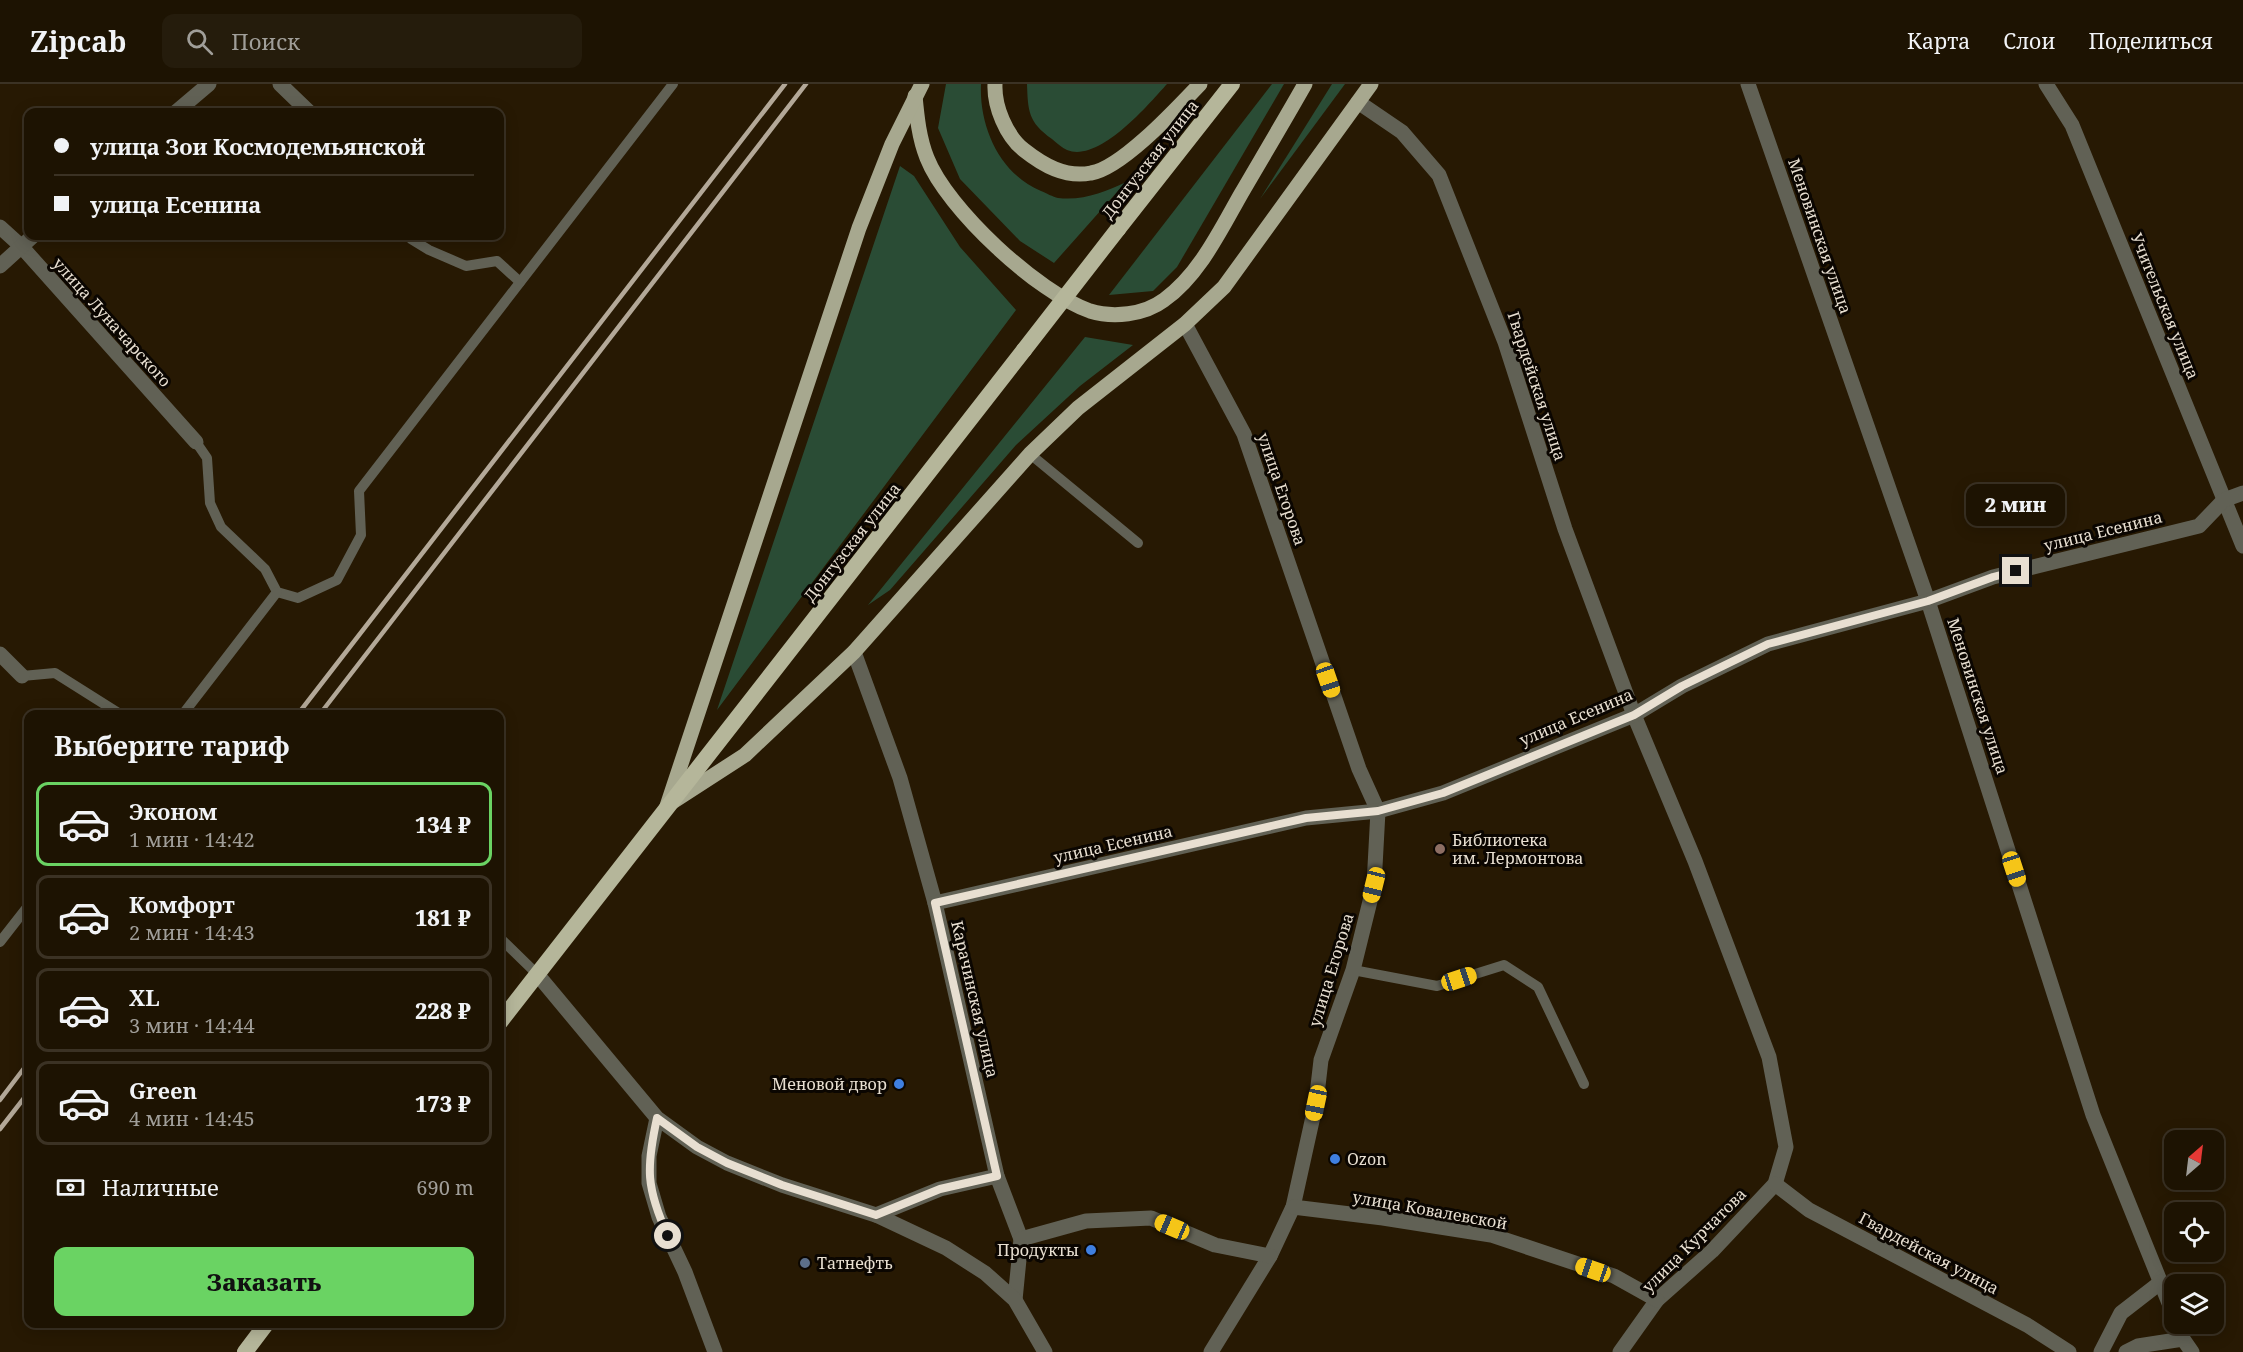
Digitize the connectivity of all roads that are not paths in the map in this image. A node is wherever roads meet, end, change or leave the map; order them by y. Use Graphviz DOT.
graph roads {
  1 [pos="210,84"];
  2 [pos="280,84"];
  3 [pos="673,84"];
  4 [pos="995,84"];
  5 [pos="1200,84"];
  6 [pos="1232,84"];
  7 [pos="1305,84"];
  8 [pos="1371,84"];
  9 [pos="1748,84"];
  10 [pos="2046,84"];
  11 [pos="919,90"];
  12 [pos="1358,102"];
  13 [pos="181,108"];
  14 [pos="305,108"];
  15 [pos="0,227"];
  16 [pos="28,240"];
  17 [pos="414,240"];
  18 [pos="21,246"];
  19 [pos="0,266"];
  20 [pos="520,282"];
  21 [pos="1185,324"];
  22 [pos="196,442"];
  23 [pos="1030,454"];
  24 [pos="2243,493"];
  25 [pos="2224,500"];
  26 [pos="1138,543"];
  27 [pos="2243,546"];
  28 [pos="277,592"];
  29 [pos="1928,601"];
  30 [pos="854,652"];
  31 [pos="0,654"];
  32 [pos="22,676"];
  33 [pos="114,710"];
  34 [pos="186,710"];
  35 [pos="1634,715"];
  36 [pos="667,806"];
  37 [pos="1378,811"];
  38 [pos="935,903"];
  39 [pos="24,911"];
  40 [pos="0,942"];
  41 [pos="504,942"];
  42 [pos="1353,970"];
  43 [pos="537,974"];
  44 [pos="504,1017"];
  45 [pos="1584,1084"];
  46 [pos="657,1118"];
  47 [pos="997,1176"];
  48 [pos="1775,1184"];
  49 [pos="1293,1207"];
  50 [pos="876,1215"];
  51 [pos="1021,1239"];
  52 [pos="1270,1256"];
  53 [pos="2161,1282"];
  54 [pos="2164,1290"];
  55 [pos="1015,1300"];
  56 [pos="1658,1300"];
  57 [pos="263,1328"];
  58 [pos="2181,1334"];
  59 [pos="2183,1339"];
  60 [pos="245,1352"];
  61 [pos="715,1352"];
  62 [pos="1045,1352"];
  63 [pos="1211,1352"];
  64 [pos="1620,1352"];
  65 [pos="2069,1352"];
  66 [pos="2101,1352"];
  67 [pos="2126,1352"];
  68 [pos="2192,1352"];
  1 -- 13 [label="street"];
  2 -- 14 [label="street"];
  3 -- 20 [label="lane"];
  4 -- 5 [label="main road"];
  6 -- 36 [label="highway, Донгузская улица, bridge"];
  7 -- 11 [label="main road"];
  8 -- 12 [label="main road"];
  9 -- 29 [label="street, Меновинская улица"];
  10 -- 25 [label="street, Учительская улица"];
  11 -- 36 [label="main road"];
  12 -- 21 [label="main road"];
  12 -- 35 [label="street, Гвардейская улица"];
  15 -- 18 [label="street, улица Луначарского"];
  16 -- 18 [label="street"];
  17 -- 20 [label="lane"];
  18 -- 19 [label="street"];
  18 -- 22 [label="street, улица Луначарского"];
  20 -- 28 [label="lane"];
  21 -- 23 [label="main road"];
  21 -- 37 [label="street, улица Егорова"];
  22 -- 28 [label="lane"];
  23 -- 26 [label="lane"];
  23 -- 30 [label="main road"];
  24 -- 25 [label="street, улица Есенина"];
  25 -- 27 [label="street, Учительская улица"];
  25 -- 29 [label="street, улица Есенина"];
  28 -- 34 [label="lane"];
  29 -- 35 [label="street, улица Есенина"];
  29 -- 53 [label="street, Меновинская улица"];
  30 -- 36 [label="main road"];
  30 -- 38 [label="street, Карачинская улица"];
  31 -- 32 [label="street"];
  32 -- 33 [label="lane"];
  35 -- 37 [label="street, улица Есенина"];
  35 -- 48 [label="street, Гвардейская улица"];
  36 -- 43 [label="highway, Донгузская улица"];
  37 -- 38 [label="street, улица Есенина"];
  37 -- 42 [label="street, улица Егорова"];
  38 -- 47 [label="street, Карачинская улица"];
  39 -- 40 [label="lane"];
  41 -- 43 [label="lane"];
  42 -- 45 [label="lane"];
  42 -- 49 [label="street, улица Егорова"];
  43 -- 44 [label="highway, Донгузская улица"];
  43 -- 46 [label="street"];
  46 -- 50 [label="street"];
  46 -- 61 [label="street"];
  47 -- 50 [label="street"];
  47 -- 51 [label="street, Карачинская улица"];
  48 -- 56 [label="street, улица Курчатова"];
  48 -- 65 [label="street, Гвардейская улица"];
  49 -- 52 [label="street, улица Егорова"];
  49 -- 56 [label="street, улица Ковалевской"];
  50 -- 55 [label="street"];
  51 -- 52 [label="street"];
  51 -- 55 [label="street, Карачинская улица"];
  52 -- 63 [label="street, улица Егорова"];
  53 -- 54 [label="street, Меновинская улица"];
  53 -- 66 [label="street"];
  55 -- 62 [label="street"];
  56 -- 64 [label="street, улица Курчатова"];
  57 -- 60 [label="highway"];
  58 -- 59 [label="street"];
  59 -- 67 [label="street"];
  59 -- 68 [label="street"];
}
